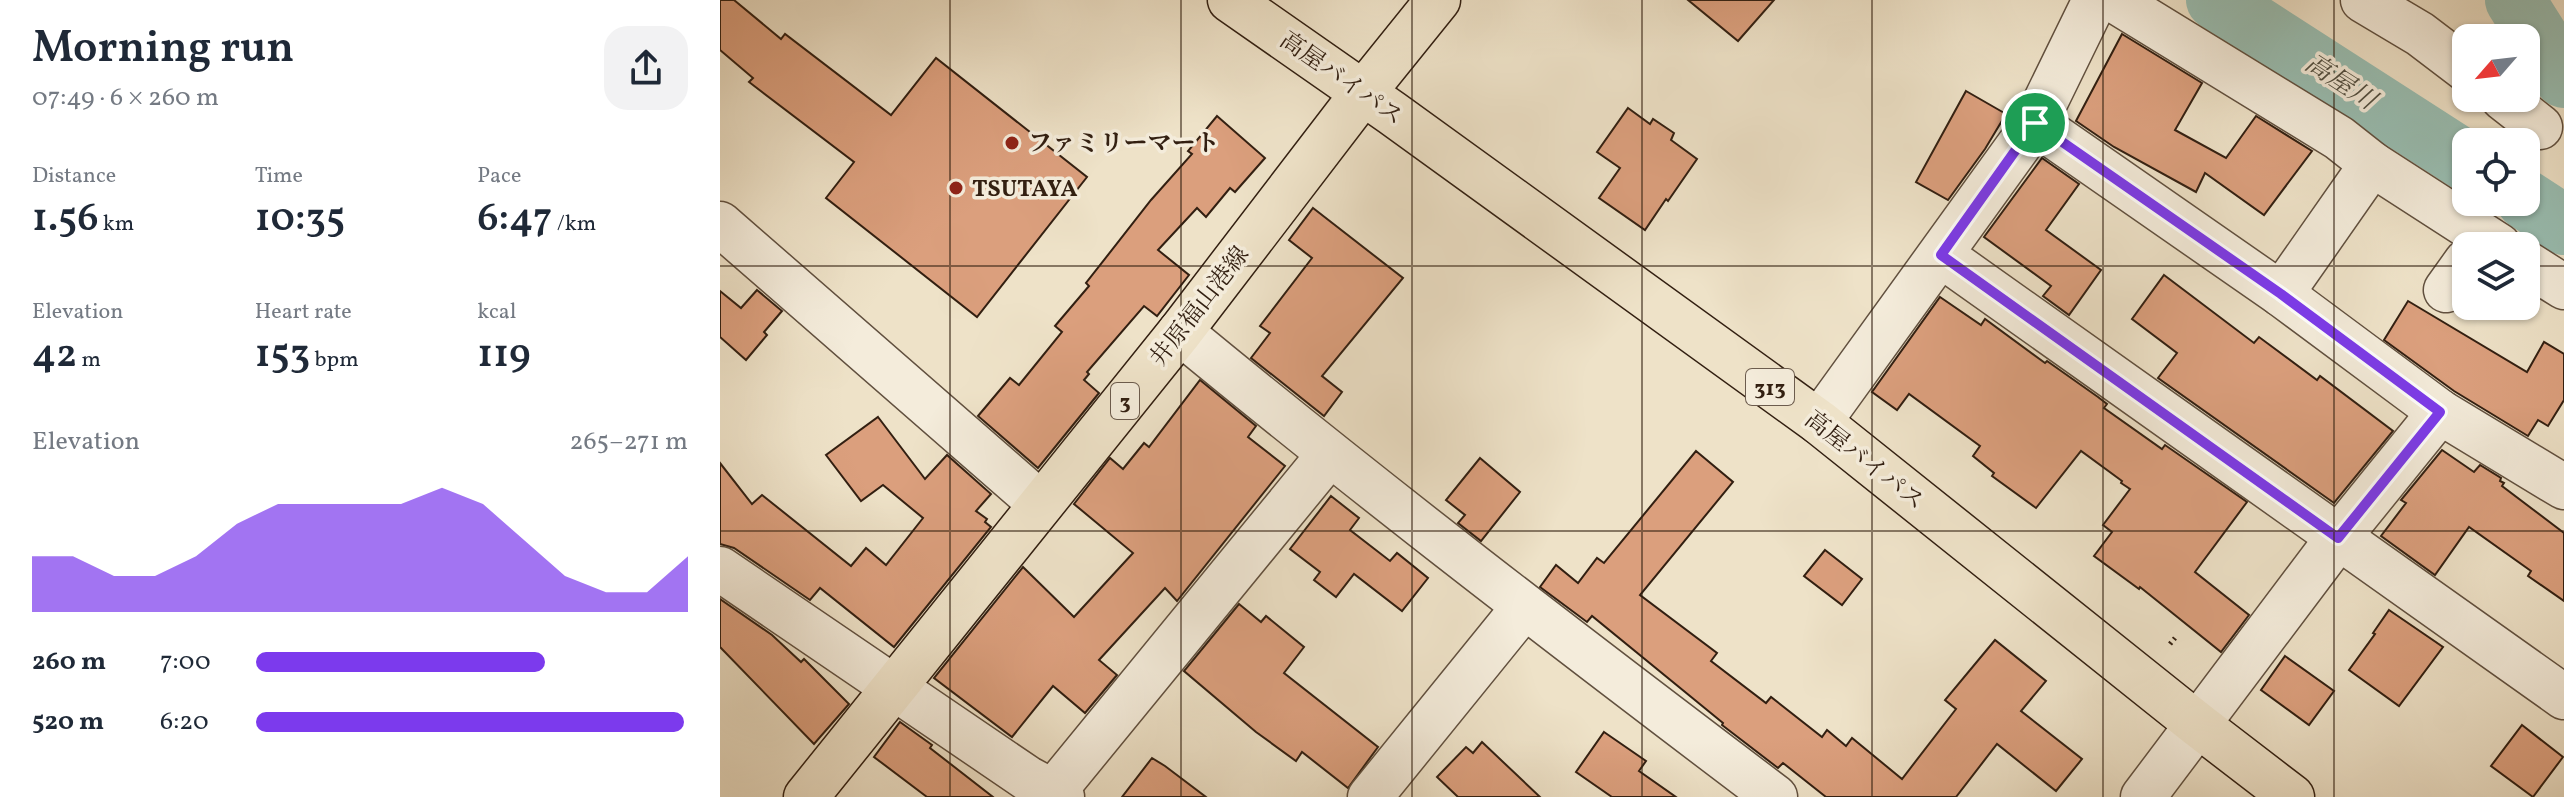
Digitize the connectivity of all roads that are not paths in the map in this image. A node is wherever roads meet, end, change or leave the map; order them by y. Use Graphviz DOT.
graph roads {
  1 [pos="1230,0"];
  2 [pos="1438,0"];
  3 [pos="2095,0"];
  4 [pos="2114,0"];
  5 [pos="2363,0"];
  6 [pos="2452,58"];
  7 [pos="1363,93"];
  8 [pos="2521,112"];
  9 [pos="2035,123"];
  10 [pos="2540,127"];
  11 [pos="2372,164"];
  12 [pos="720,224"];
  13 [pos="2452,235"];
  14 [pos="1941,255"];
  15 [pos="2540,272"];
  16 [pos="2564,287"];
  17 [pos="2281,294"];
  18 [pos="1180,332"];
  19 [pos="2440,412"];
  20 [pos="1819,422"];
  21 [pos="1329,455"];
  22 [pos="2564,487"];
  23 [pos="1041,504"];
  24 [pos="2338,538"];
  25 [pos="720,569"];
  26 [pos="1524,607"];
  27 [pos="894,688"];
  28 [pos="2564,697"];
  29 [pos="2197,724"];
  30 [pos="1055,795"];
  31 [pos="806,797"];
  32 [pos="1370,797"];
  33 [pos="1775,797"];
  34 [pos="2143,797"];
  35 [pos="2292,797"];
  1 -- 7 [label="main road, 高屋バイパス / 313"];
  2 -- 7 [label="main road, 井原福山港線 / 3"];
  3 -- 9 [label="street"];
  4 -- 11 [label="street"];
  5 -- 6 [label="street"];
  7 -- 18 [label="main road, 井原福山港線 / 3"];
  7 -- 20 [label="main road, 高屋バイパス / 313"];
  8 -- 10 [label="street"];
  9 -- 14 [label="street"];
  9 -- 17 [label="street"];
  11 -- 13 [label="street"];
  11 -- 17 [label="street"];
  12 -- 23 [label="street"];
  14 -- 20 [label="street"];
  14 -- 24 [label="street"];
  15 -- 16 [label="street"];
  17 -- 19 [label="street"];
  18 -- 21 [label="street"];
  18 -- 23 [label="main road, 井原福山港線 / 3"];
  19 -- 22 [label="street"];
  19 -- 24 [label="street"];
  20 -- 29 [label="main road, 高屋バイパス / 313"];
  21 -- 26 [label="street"];
  21 -- 30 [label="street"];
  23 -- 27 [label="main road, 井原福山港線 / 3"];
  24 -- 28 [label="street"];
  24 -- 29 [label="street"];
  25 -- 27 [label="street"];
  26 -- 32 [label="street"];
  26 -- 33 [label="street"];
  27 -- 30 [label="street"];
  27 -- 31 [label="main road, 井原福山港線 / 3"];
  29 -- 34 [label="street"];
  29 -- 35 [label="main road, 高屋バイパス / 313"];
}
